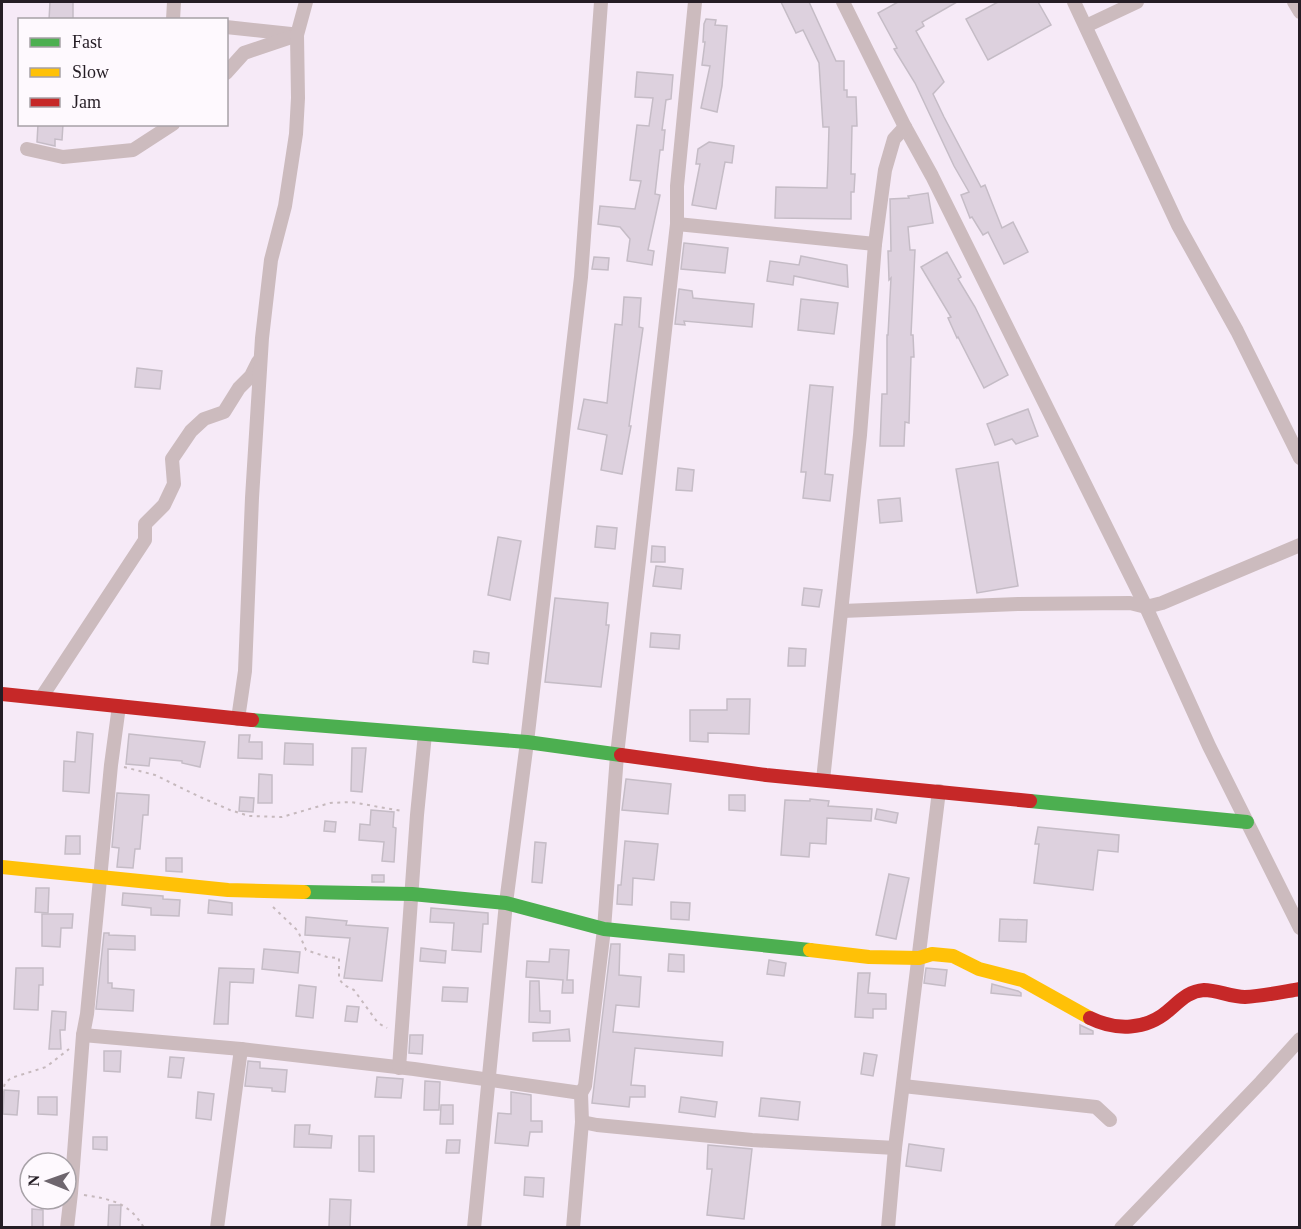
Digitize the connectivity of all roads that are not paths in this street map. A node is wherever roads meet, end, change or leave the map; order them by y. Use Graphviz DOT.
graph roads {
  1 [pos="174,2"];
  2 [pos="306,2"];
  3 [pos="601,2"];
  4 [pos="695,2"];
  5 [pos="1074,2"];
  6 [pos="1137,2"];
  7 [pos="1294,2"];
  8 [pos="849,4"];
  9 [pos="1299,12"];
  10 [pos="172,18"];
  11 [pos="1086,26"];
  12 [pos="228,27"];
  13 [pos="297,35"];
  14 [pos="228,71"];
  15 [pos="170,126"];
  16 [pos="905,127"];
  17 [pos="27,149"];
  18 [pos="677,224"];
  19 [pos="875,244"];
  20 [pos="260,358"];
  21 [pos="1299,458"];
  22 [pos="1299,545"];
  23 [pos="1146,607"];
  24 [pos="842,611"];
  25 [pos="2,694"];
  26 [pos="41,698"];
  27 [pos="119,706"];
  28 [pos="238,719"];
  29 [pos="425,734"];
  30 [pos="527,742"];
  31 [pos="617,755"];
  32 [pos="823,780"];
  33 [pos="939,791"];
  34 [pos="1247,822"];
  35 [pos="2,867"];
  36 [pos="100,876"];
  37 [pos="412,894"];
  38 [pos="506,903"];
  39 [pos="1299,928"];
  40 [pos="604,929"];
  41 [pos="919,958"];
  42 [pos="1299,989"];
  43 [pos="83,1035"];
  44 [pos="1299,1039"];
  45 [pos="241,1049"];
  46 [pos="399,1068"];
  47 [pos="488,1081"];
  48 [pos="903,1086"];
  49 [pos="581,1093"];
  50 [pos="1110,1120"];
  51 [pos="582,1122"];
  52 [pos="895,1148"];
  53 [pos="67,1227"];
  54 [pos="218,1227"];
  55 [pos="474,1227"];
  56 [pos="573,1227"];
  57 [pos="888,1227"];
  58 [pos="1121,1227"];
  1 -- 10 [label="street"];
  2 -- 13 [label="street"];
  3 -- 30 [label="street"];
  4 -- 18 [label="street"];
  5 -- 11 [label="street"];
  6 -- 11 [label="street"];
  7 -- 9 [label="street"];
  8 -- 16 [label="street"];
  11 -- 21 [label="street"];
  12 -- 13 [label="street"];
  13 -- 14 [label="street"];
  13 -- 20 [label="street"];
  15 -- 17 [label="street"];
  16 -- 19 [label="street"];
  16 -- 23 [label="street"];
  18 -- 19 [label="street"];
  18 -- 31 [label="street"];
  19 -- 24 [label="street"];
  20 -- 26 [label="street"];
  20 -- 28 [label="street"];
  22 -- 23 [label="street"];
  23 -- 24 [label="street"];
  23 -- 34 [label="street"];
  24 -- 32 [label="street"];
  25 -- 26 [label="street"];
  26 -- 27 [label="street"];
  27 -- 28 [label="street"];
  27 -- 36 [label="street"];
  28 -- 29 [label="street"];
  29 -- 30 [label="street"];
  29 -- 37 [label="street"];
  30 -- 31 [label="street"];
  30 -- 38 [label="street"];
  31 -- 32 [label="street"];
  31 -- 40 [label="street"];
  32 -- 33 [label="street"];
  33 -- 34 [label="street"];
  33 -- 41 [label="street"];
  34 -- 39 [label="street"];
  35 -- 36 [label="street"];
  36 -- 37 [label="street"];
  36 -- 43 [label="street"];
  37 -- 38 [label="street"];
  37 -- 46 [label="street"];
  38 -- 40 [label="street"];
  38 -- 47 [label="street"];
  40 -- 41 [label="street"];
  40 -- 49 [label="street"];
  41 -- 42 [label="street"];
  41 -- 48 [label="street"];
  43 -- 45 [label="street"];
  43 -- 53 [label="street"];
  44 -- 58 [label="street"];
  45 -- 46 [label="street"];
  45 -- 54 [label="street"];
  46 -- 47 [label="street"];
  47 -- 49 [label="street"];
  47 -- 55 [label="street"];
  48 -- 50 [label="street"];
  48 -- 52 [label="street"];
  49 -- 51 [label="street"];
  51 -- 52 [label="street"];
  51 -- 56 [label="street"];
  52 -- 57 [label="street"];
}
